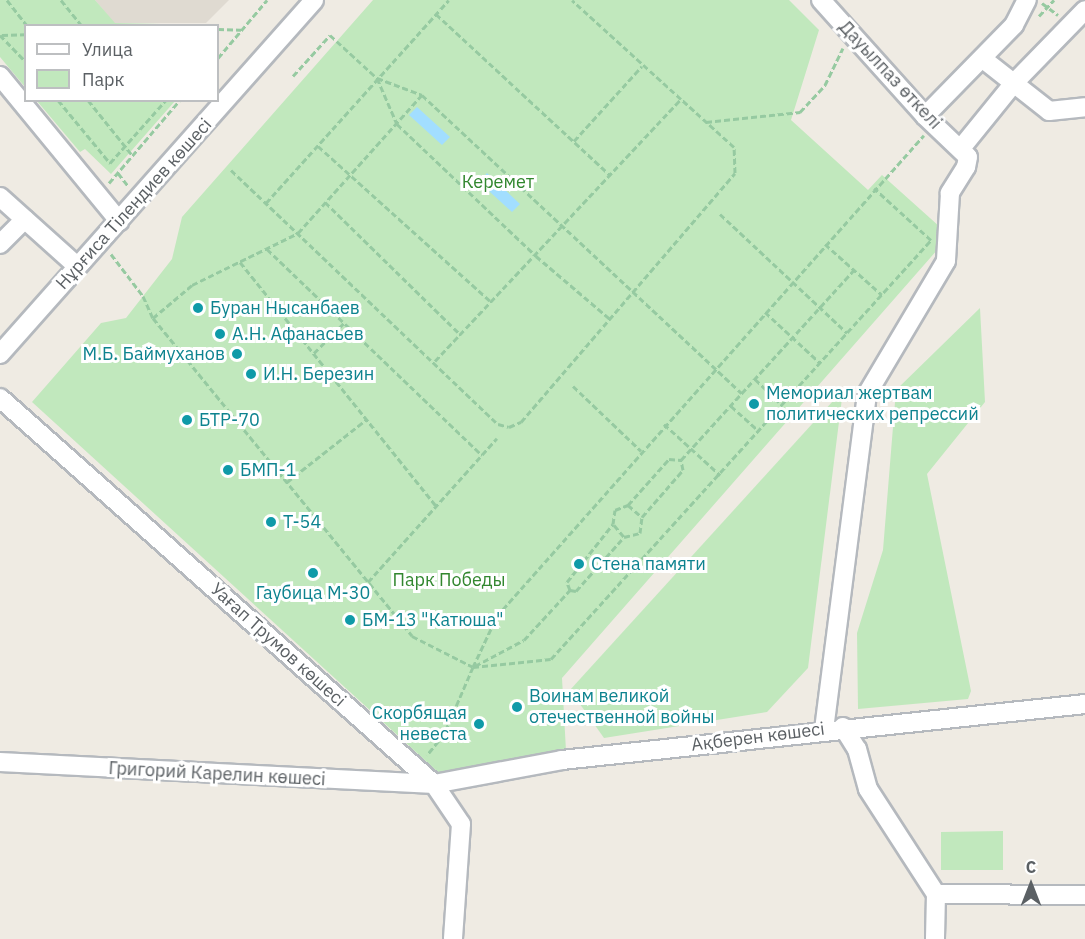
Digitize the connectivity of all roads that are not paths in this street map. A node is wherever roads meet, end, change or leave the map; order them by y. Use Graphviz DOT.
graph roads {
  1 [pos="314,0"];
  2 [pos="821,0"];
  3 [pos="1027,0"];
  4 [pos="1085,10"];
  5 [pos="983,59"];
  6 [pos="0,76"];
  7 [pos="1013,84"];
  8 [pos="1085,107"];
  9 [pos="929,120"];
  10 [pos="962,147"];
  11 [pos="0,197"];
  12 [pos="25,219"];
  13 [pos="119,221"];
  14 [pos="0,244"];
  15 [pos="77,266"];
  16 [pos="0,354"];
  17 [pos="0,398"];
  18 [pos="1085,704"];
  19 [pos="843,727"];
  20 [pos="824,729"];
  21 [pos="0,762"];
  22 [pos="434,784"];
  23 [pos="936,894"];
  24 [pos="1085,895"];
  25 [pos="453,939"];
  26 [pos="935,939"];
  1 -- 13 [label="street, Нұрғиса Тілендиев көшесі"];
  2 -- 9 [label="street, Дауылпаз өткелі"];
  3 -- 5 [label="street"];
  4 -- 7 [label="street"];
  5 -- 7 [label="street"];
  5 -- 9 [label="street"];
  6 -- 13 [label="street"];
  7 -- 8 [label="street"];
  7 -- 10 [label="street"];
  9 -- 10 [label="street, Дауылпаз өткелі"];
  10 -- 20 [label="street"];
  11 -- 12 [label="street"];
  12 -- 14 [label="street"];
  12 -- 15 [label="street"];
  13 -- 15 [label="street, Нұрғиса Тілендиев көшесі"];
  15 -- 16 [label="street, Нұрғиса Тілендиев көшесі"];
  17 -- 22 [label="street, Уағап Трумов көшесі"];
  18 -- 19 [label="street, Ақберен көшесі"];
  19 -- 20 [label="street, Ақберен көшесі"];
  19 -- 23 [label="street"];
  20 -- 22 [label="street, Ақберен көшесі"];
  21 -- 22 [label="street, Григорий Карелин көшесі"];
  22 -- 25 [label="street, Уағап Трумов көшесі"];
  23 -- 24 [label="street"];
  23 -- 26 [label="street"];
}
